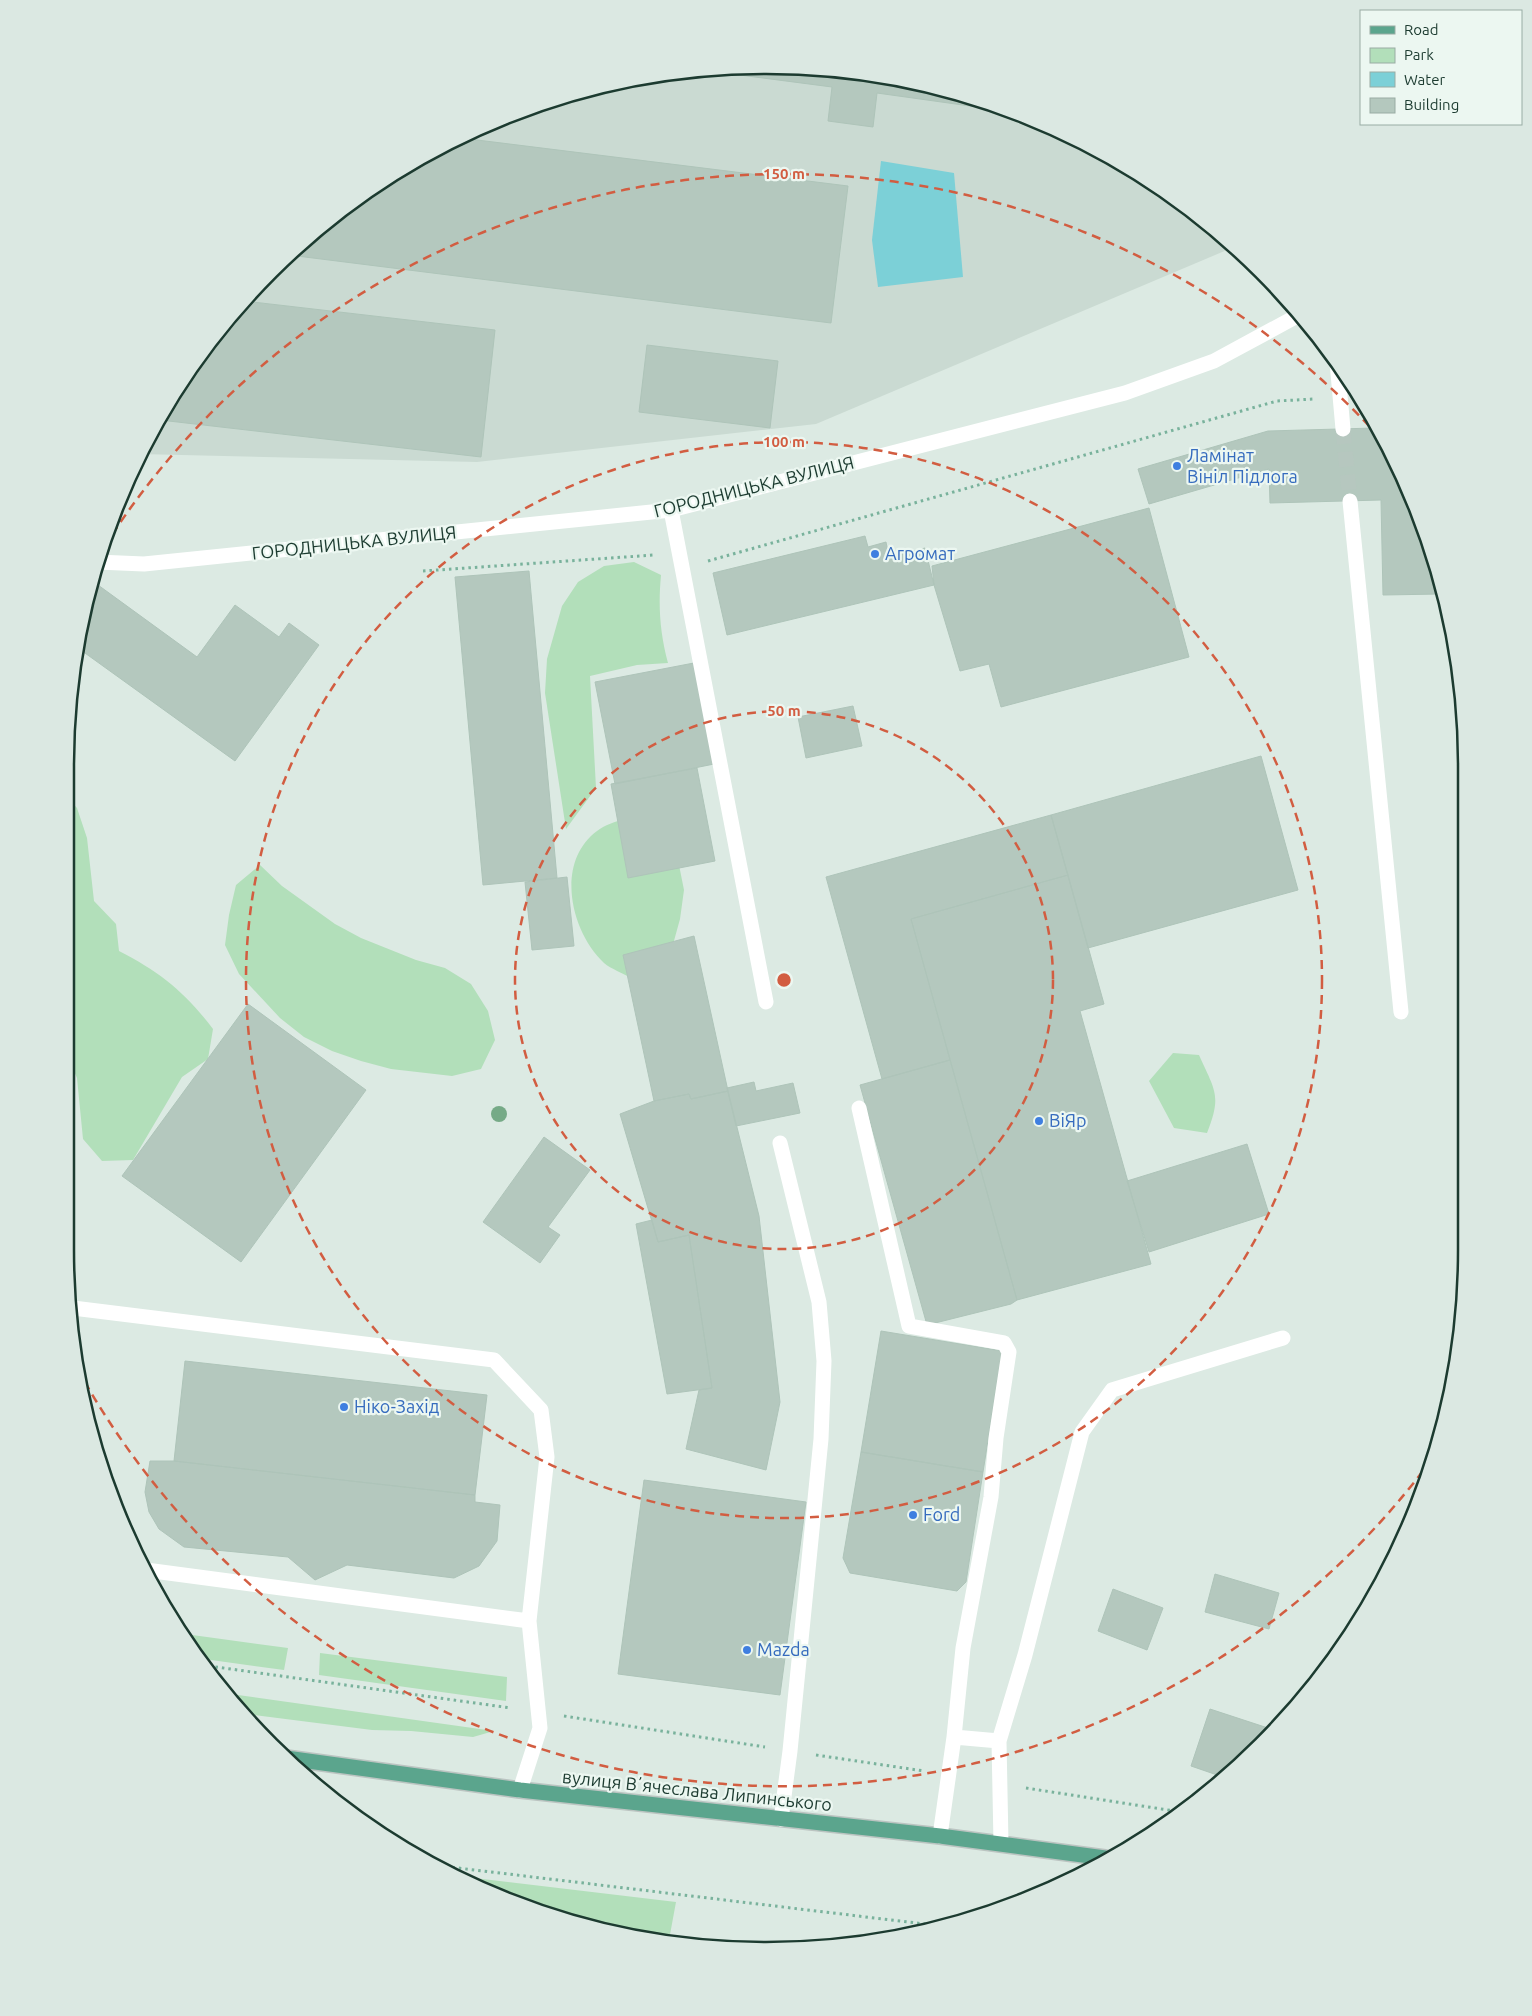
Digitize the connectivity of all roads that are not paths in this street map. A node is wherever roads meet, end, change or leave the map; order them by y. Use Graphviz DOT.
graph roads {
  1 [pos="1293,318"];
  2 [pos="1338,376"];
  3 [pos="1343,429"];
  4 [pos="1350,501"];
  5 [pos="670,510"];
  6 [pos="104,562"];
  7 [pos="766,1002"];
  8 [pos="1401,1012"];
  9 [pos="859,1108"];
  10 [pos="780,1143"];
  11 [pos="76,1308"];
  12 [pos="1283,1338"];
  13 [pos="153,1571"];
  14 [pos="529,1622"];
  15 [pos="954,1737"];
  16 [pos="1000,1741"];
  17 [pos="299,1760"];
  18 [pos="520,1790"];
  19 [pos="781,1819"];
  20 [pos="940,1836"];
  21 [pos="1001,1843"];
  22 [pos="1087,1860"];
  1 -- 5 [label="street, ГОРОДНИЦЬКА ВУЛИЦЯ"];
  2 -- 3 [label="street"];
  4 -- 8 [label="street"];
  5 -- 6 [label="street, ГОРОДНИЦЬКА ВУЛИЦЯ"];
  5 -- 7 [label="street"];
  9 -- 15 [label="street"];
  10 -- 19 [label="street"];
  11 -- 14 [label="street"];
  12 -- 16 [label="street"];
  13 -- 14 [label="street"];
  14 -- 18 [label="street"];
  15 -- 16 [label="street"];
  15 -- 20 [label="street"];
  16 -- 21 [label="street"];
  17 -- 18 [label="main road, вулиця Вʼячеслава Липинського"];
  18 -- 19 [label="main road, вулиця Вʼячеслава Липинського"];
  19 -- 20 [label="main road, вулиця Вʼячеслава Липинського"];
  20 -- 21 [label="main road, вулиця Вʼячеслава Липинського"];
  21 -- 22 [label="main road, вулиця Вʼячеслава Липинського"];
}
